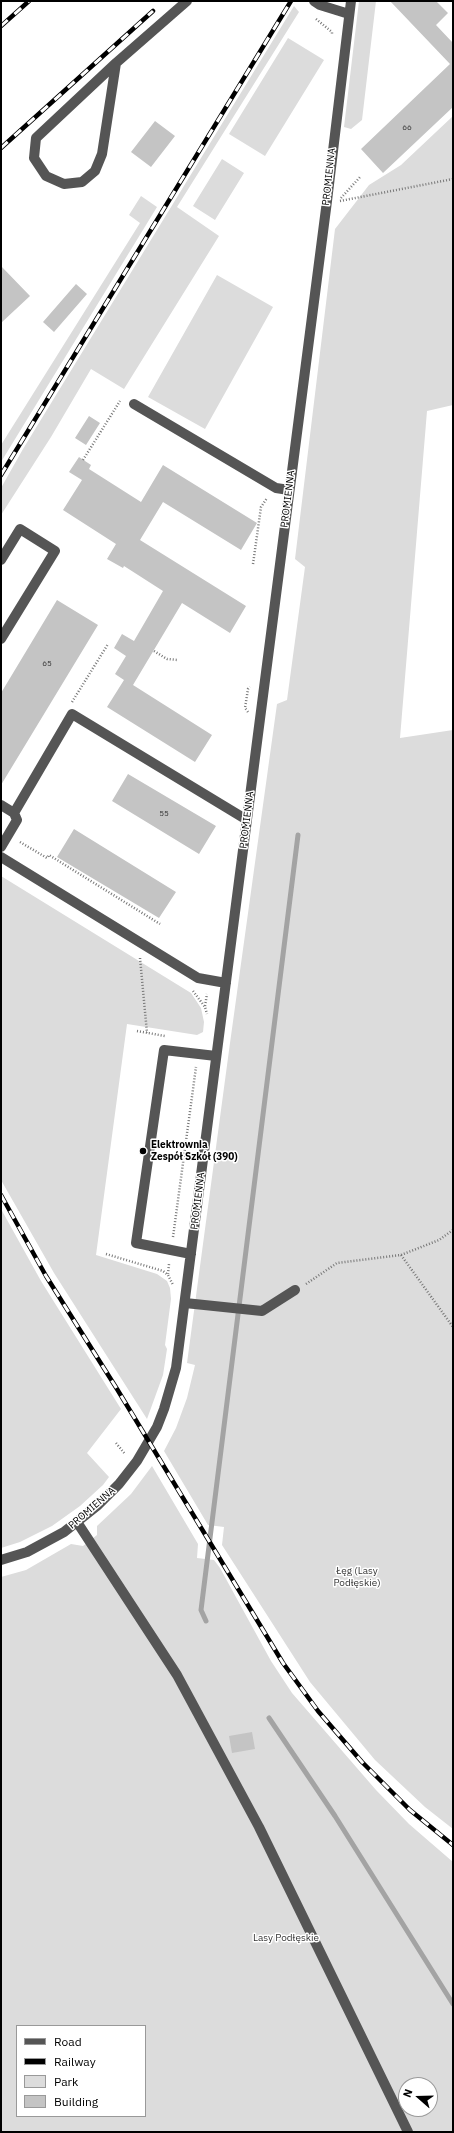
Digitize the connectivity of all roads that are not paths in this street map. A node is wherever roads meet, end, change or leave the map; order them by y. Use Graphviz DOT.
graph roads {
  1 [pos="187,1"];
  2 [pos="314,1"];
  3 [pos="351,1"];
  4 [pos="349,14"];
  5 [pos="116,63"];
  6 [pos="134,404"];
  7 [pos="289,490"];
  8 [pos="1,560"];
  9 [pos="2,634"];
  10 [pos="1,805"];
  11 [pos="14,813"];
  12 [pos="247,820"];
  13 [pos="1,847"];
  14 [pos="1,857"];
  15 [pos="226,982"];
  16 [pos="216,1056"];
  17 [pos="191,1254"];
  18 [pos="295,1290"];
  19 [pos="185,1304"];
  20 [pos="77,1522"];
  21 [pos="1,1560"];
  22 [pos="408,2132"];
  1 -- 5 [label="street"];
  2 -- 4 [label="street"];
  3 -- 4 [label="street, PROMIENNA"];
  4 -- 7 [label="street, PROMIENNA"];
  5 -- 5 [label="street"];
  6 -- 7 [label="street"];
  7 -- 12 [label="street, PROMIENNA"];
  8 -- 9 [label="street"];
  10 -- 11 [label="street"];
  11 -- 12 [label="street"];
  11 -- 13 [label="street"];
  12 -- 15 [label="street, PROMIENNA"];
  14 -- 15 [label="street"];
  15 -- 16 [label="street, PROMIENNA"];
  16 -- 17 [label="street, PROMIENNA"];
  16 -- 17 [label="street"];
  17 -- 19 [label="street, PROMIENNA"];
  18 -- 19 [label="street"];
  19 -- 20 [label="street, PROMIENNA"];
  20 -- 21 [label="street, PROMIENNA"];
  20 -- 22 [label="street"];
}
